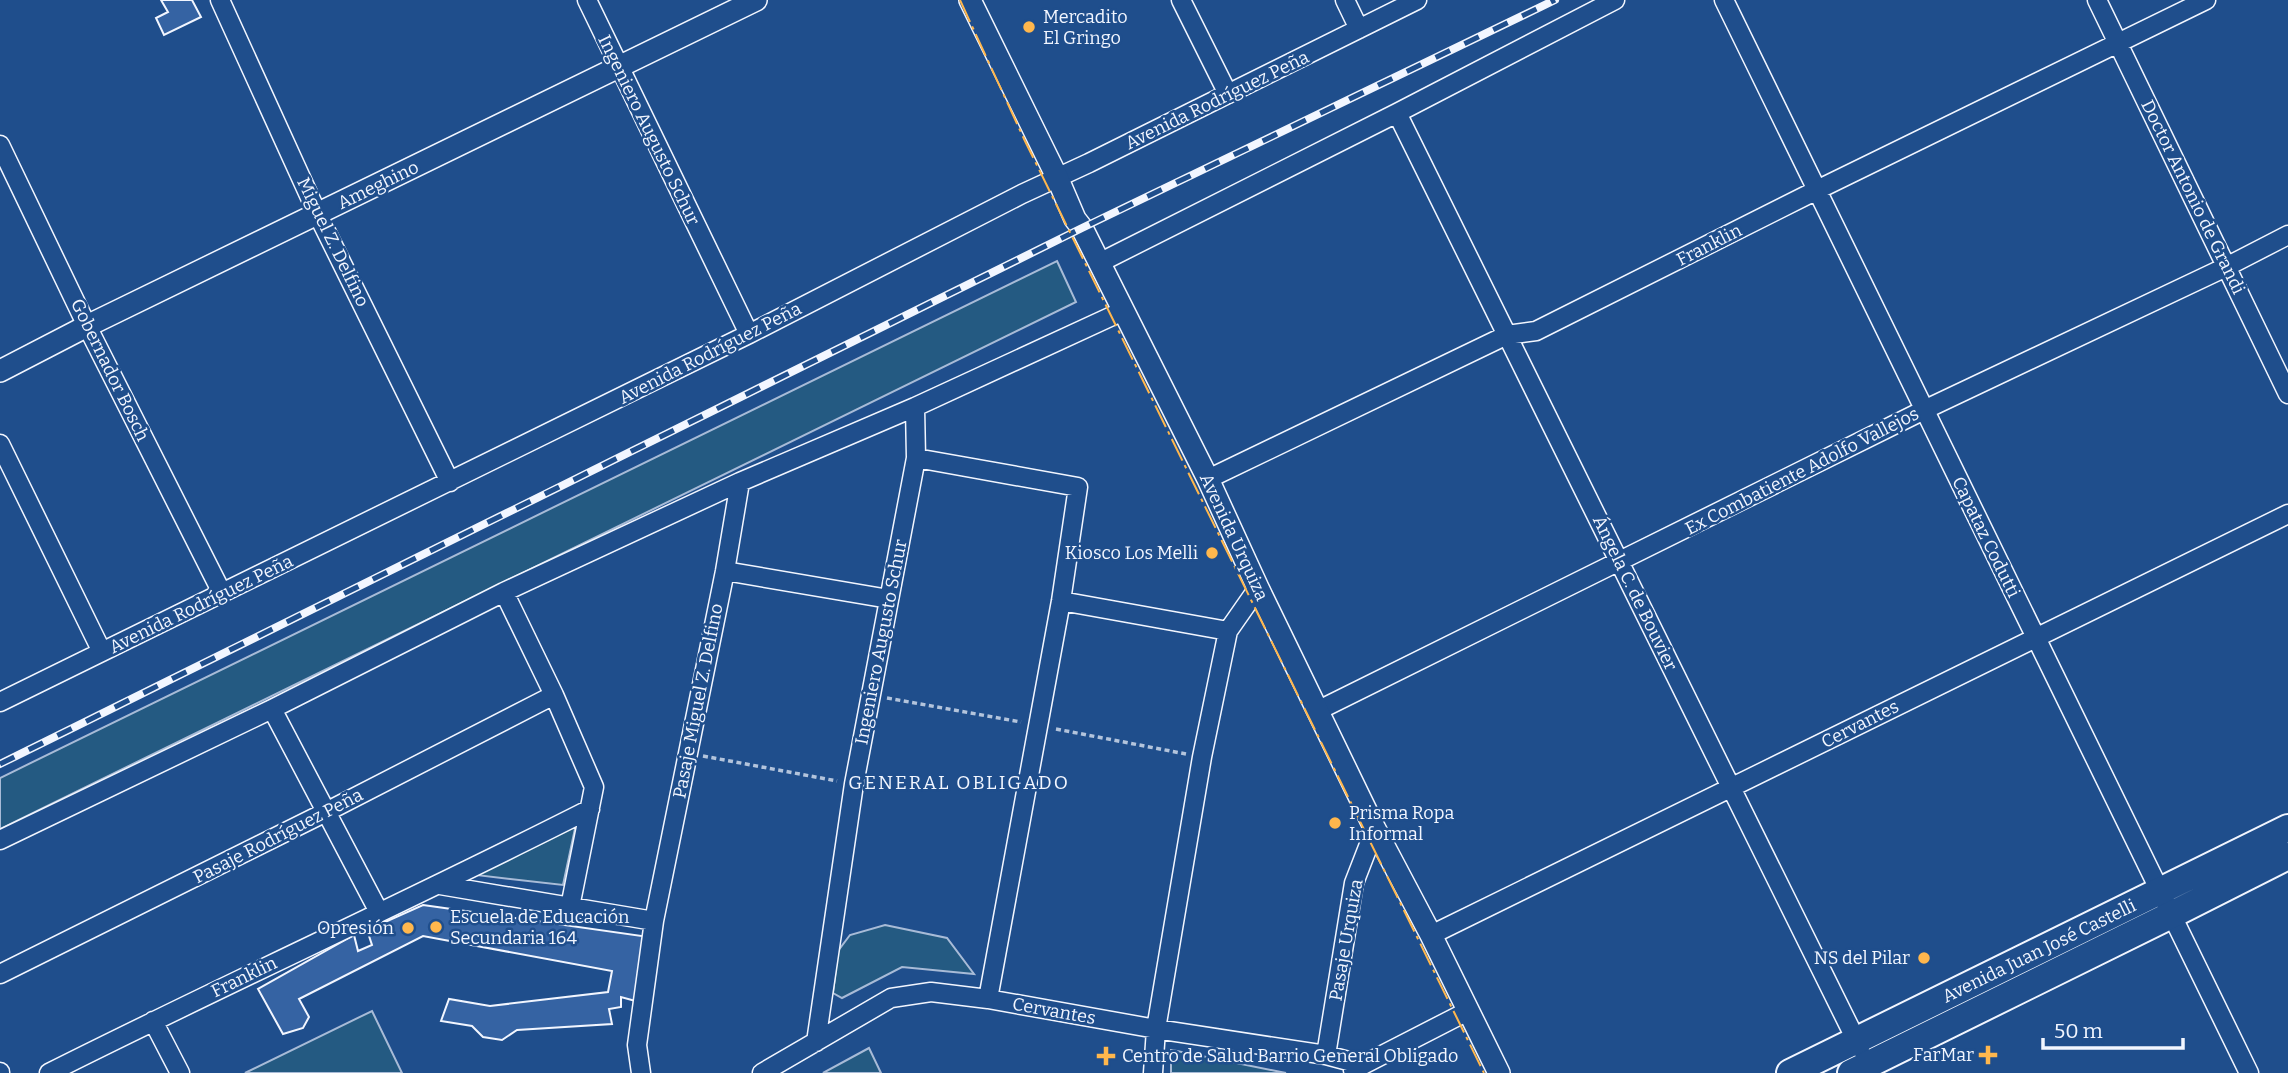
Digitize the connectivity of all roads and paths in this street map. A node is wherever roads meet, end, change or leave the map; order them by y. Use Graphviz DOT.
graph roads {
  1 [pos="220,0"];
  2 [pos="587,0"];
  3 [pos="756,0"];
  4 [pos="970,0"];
  5 [pos="1181,0"];
  6 [pos="1345,0"];
  7 [pos="1417,0"];
  8 [pos="1615,0"];
  9 [pos="1724,0"];
  10 [pos="2097,0"];
  11 [pos="2206,0"];
  12 [pos="1359,29"];
  13 [pos="2119,44"];
  14 [pos="618,66"];
  15 [pos="1228,94"];
  16 [pos="1397,113"];
  17 [pos="0,145"];
  18 [pos="1057,177"];
  19 [pos="1817,190"];
  20 [pos="318,215"];
  21 [pos="2288,236"];
  22 [pos="1099,263"];
  23 [pos="2227,267"];
  24 [pos="1123,312"];
  25 [pos="87,326"];
  26 [pos="749,334"];
  27 [pos="1507,335"];
  28 [pos="0,371"];
  29 [pos="2288,394"];
  30 [pos="915,407"];
  31 [pos="1924,410"];
  32 [pos="0,444"];
  33 [pos="916,458"];
  34 [pos="1208,479"];
  35 [pos="450,482"];
  36 [pos="740,482"];
  37 [pos="2288,514"];
  38 [pos="1620,562"];
  39 [pos="725,571"];
  40 [pos="1258,589"];
  41 [pos="504,592"];
  42 [pos="222,593"];
  43 [pos="889,599"];
  44 [pos="1061,601"];
  45 [pos="1228,631"];
  46 [pos="2036,637"];
  47 [pos="102,652"];
  48 [pos="554,695"];
  49 [pos="0,702"];
  50 [pos="272,709"];
  51 [pos="1317,711"];
  52 [pos="688,753"];
  53 [pos="854,784"];
  54 [pos="1732,788"];
  55 [pos="590,809"];
  56 [pos="328,811"];
  57 [pos="2288,828"];
  58 [pos="1375,829"];
  59 [pos="0,840"];
  60 [pos="2288,856"];
  61 [pos="440,885"];
  62 [pos="2159,892"];
  63 [pos="570,907"];
  64 [pos="379,912"];
  65 [pos="2171,915"];
  66 [pos="654,920"];
  67 [pos="1431,935"];
  68 [pos="0,974"];
  69 [pos="988,999"];
  70 [pos="1468,1011"];
  71 [pos="153,1021"];
  72 [pos="1156,1029"];
  73 [pos="1856,1040"];
  74 [pos="816,1042"];
  75 [pos="1326,1055"];
  76 [pos="1355,1069"];
  77 [pos="1864,1070"];
  78 [pos="49,1073"];
  79 [pos="180,1073"];
  80 [pos="641,1073"];
  81 [pos="762,1073"];
  82 [pos="1153,1073"];
  83 [pos="1499,1073"];
  84 [pos="1790,1073"];
  85 [pos="2249,1073"];
  1 -- 20 [label="street, Miguel Z. Delfino"];
  2 -- 14 [label="street, Ingeniero Augusto Schur"];
  3 -- 14 [label="street, Ameghino"];
  4 -- 18 [label="street, Avenida Urquiza"];
  5 -- 15 [label="street"];
  6 -- 12 [label="street"];
  7 -- 12 [label="street, Avenida Rodríguez Peña"];
  8 -- 16 [label="street"];
  9 -- 19 [label="street, Capataz Codutti"];
  10 -- 13 [label="street, Doctor Antonio de Grandi"];
  11 -- 13 [label="street, Franklin"];
  12 -- 15 [label="street, Avenida Rodríguez Peña"];
  13 -- 19 [label="street, Franklin"];
  13 -- 23 [label="street, Doctor Antonio de Grandi"];
  14 -- 20 [label="street, Ameghino"];
  14 -- 26 [label="street, Ingeniero Augusto Schur"];
  15 -- 18 [label="street, Avenida Rodríguez Peña"];
  16 -- 22 [label="street"];
  16 -- 27 [label="street, Ángela C. de Bouvier"];
  17 -- 25 [label="street, Gobernador Bosch"];
  18 -- 22 [label="street, Avenida Urquiza"];
  18 -- 26 [label="street, Avenida Rodríguez Peña"];
  19 -- 27 [label="street, Franklin"];
  19 -- 31 [label="street, Capataz Codutti"];
  20 -- 25 [label="street, Ameghino"];
  20 -- 35 [label="street, Miguel Z. Delfino"];
  21 -- 23 [label="street, Ex Combatiente Adolfo Vallejos"];
  22 -- 24 [label="street, Avenida Urquiza"];
  23 -- 29 [label="street, Doctor Antonio de Grandi"];
  23 -- 31 [label="street, Ex Combatiente Adolfo Vallejos"];
  24 -- 30 [label="street"];
  24 -- 34 [label="street, Avenida Urquiza"];
  25 -- 28 [label="street, Ameghino"];
  25 -- 42 [label="street, Gobernador Bosch"];
  26 -- 35 [label="street, Avenida Rodríguez Peña"];
  27 -- 34 [label="street, Franklin"];
  27 -- 38 [label="street, Ángela C. de Bouvier"];
  30 -- 33 [label="street, Ingeniero Augusto Schur"];
  30 -- 36 [label="street"];
  31 -- 38 [label="street, Ex Combatiente Adolfo Vallejos"];
  31 -- 46 [label="street, Capataz Codutti"];
  32 -- 47 [label="street"];
  33 -- 43 [label="street, Ingeniero Augusto Schur"];
  33 -- 44 [label="street"];
  34 -- 40 [label="street, Avenida Urquiza"];
  35 -- 42 [label="street, Avenida Rodríguez Peña"];
  36 -- 39 [label="street, Pasaje Miguel Z. Delfino"];
  36 -- 41 [label="street"];
  37 -- 46 [label="street, Cervantes"];
  38 -- 51 [label="street, Ex Combatiente Adolfo Vallejos"];
  38 -- 54 [label="street, Ángela C. de Bouvier"];
  39 -- 43 [label="street"];
  39 -- 52 [label="street, Pasaje Miguel Z. Delfino"];
  40 -- 45 [label="street"];
  40 -- 51 [label="street, Avenida Urquiza"];
  41 -- 48 [label="street"];
  41 -- 50 [label="street"];
  42 -- 47 [label="street, Avenida Rodríguez Peña"];
  43 -- 53 [label="street, Ingeniero Augusto Schur"];
  44 -- 45 [label="street"];
  44 -- 69 [label="street"];
  45 -- 72 [label="street"];
  46 -- 54 [label="street, Cervantes"];
  46 -- 62 [label="street, Capataz Codutti"];
  47 -- 49 [label="street, Avenida Rodríguez Peña"];
  48 -- 55 [label="street"];
  48 -- 56 [label="street, Pasaje Rodríguez Peña"];
  50 -- 56 [label="street"];
  50 -- 59 [label="street"];
  51 -- 58 [label="street, Avenida Urquiza"];
  52 -- 53 [label="path"];
  52 -- 66 [label="street, Pasaje Miguel Z. Delfino"];
  53 -- 74 [label="street, Ingeniero Augusto Schur"];
  54 -- 67 [label="street, Cervantes"];
  54 -- 73 [label="street, Ángela C. de Bouvier"];
  55 -- 61 [label="street, Franklin"];
  55 -- 63 [label="street"];
  56 -- 64 [label="street"];
  56 -- 68 [label="street, Pasaje Rodríguez Peña"];
  57 -- 62 [label="main road, Avenida Juan José Castelli"];
  58 -- 67 [label="street, Avenida Urquiza"];
  58 -- 75 [label="street, Pasaje Urquiza"];
  60 -- 65 [label="main road, Avenida Juan José Castelli"];
  61 -- 63 [label="street"];
  61 -- 64 [label="street, Franklin"];
  62 -- 65 [label="street, Capataz Codutti"];
  62 -- 73 [label="main road, Avenida Juan José Castelli"];
  63 -- 66 [label="street"];
  64 -- 71 [label="street, Franklin"];
  65 -- 77 [label="main road, Avenida Juan José Castelli"];
  65 -- 85 [label="street, Capataz Codutti"];
  66 -- 80 [label="street"];
  67 -- 70 [label="street, Avenida Urquiza"];
  69 -- 72 [label="street, Cervantes"];
  69 -- 74 [label="street, Cervantes"];
  70 -- 76 [label="street"];
  70 -- 83 [label="street, Avenida Urquiza"];
  71 -- 78 [label="street, Franklin"];
  71 -- 79 [label="street"];
  72 -- 75 [label="street, Cervantes"];
  72 -- 82 [label="street"];
  73 -- 77 [label="street, Ángela C. de Bouvier"];
  73 -- 84 [label="main road, Avenida Juan José Castelli"];
  74 -- 81 [label="street, Cervantes"];
  75 -- 76 [label="street, Cervantes"];
}
